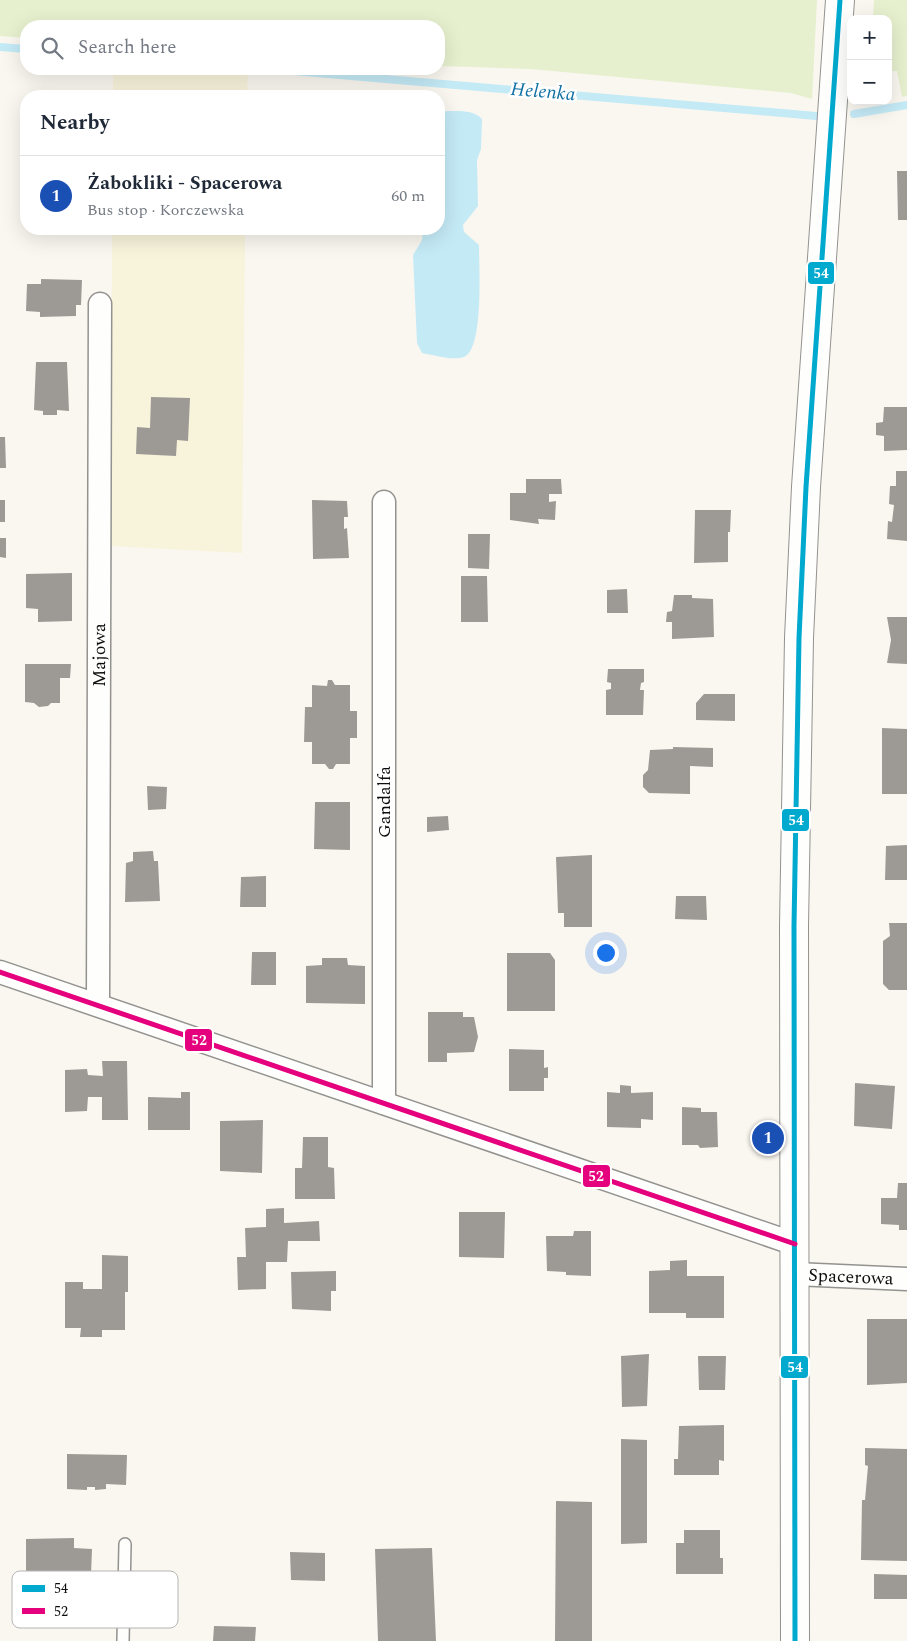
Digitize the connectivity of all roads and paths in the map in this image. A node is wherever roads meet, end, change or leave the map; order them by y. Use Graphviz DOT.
graph roads {
  1 [pos="840,0"];
  2 [pos="100,304"];
  3 [pos="384,502"];
  4 [pos="0,972"];
  5 [pos="98,1005"];
  6 [pos="384,1103"];
  7 [pos="795,1244"];
  8 [pos="795,1274"];
  9 [pos="907,1279"];
  10 [pos="125,1544"];
  11 [pos="124,1571"];
  12 [pos="123,1628"];
  13 [pos="123,1641"];
  14 [pos="795,1641"];
  1 -- 7 [label="street"];
  2 -- 5 [label="street, Majowa"];
  3 -- 6 [label="street, Gandalfa"];
  4 -- 5 [label="street, Spacerowa"];
  5 -- 6 [label="street, Spacerowa"];
  6 -- 7 [label="street, Spacerowa"];
  7 -- 8 [label="street"];
  8 -- 9 [label="street, Spacerowa"];
  8 -- 14 [label="street"];
  10 -- 11 [label="lane"];
  12 -- 13 [label="lane"];
}
